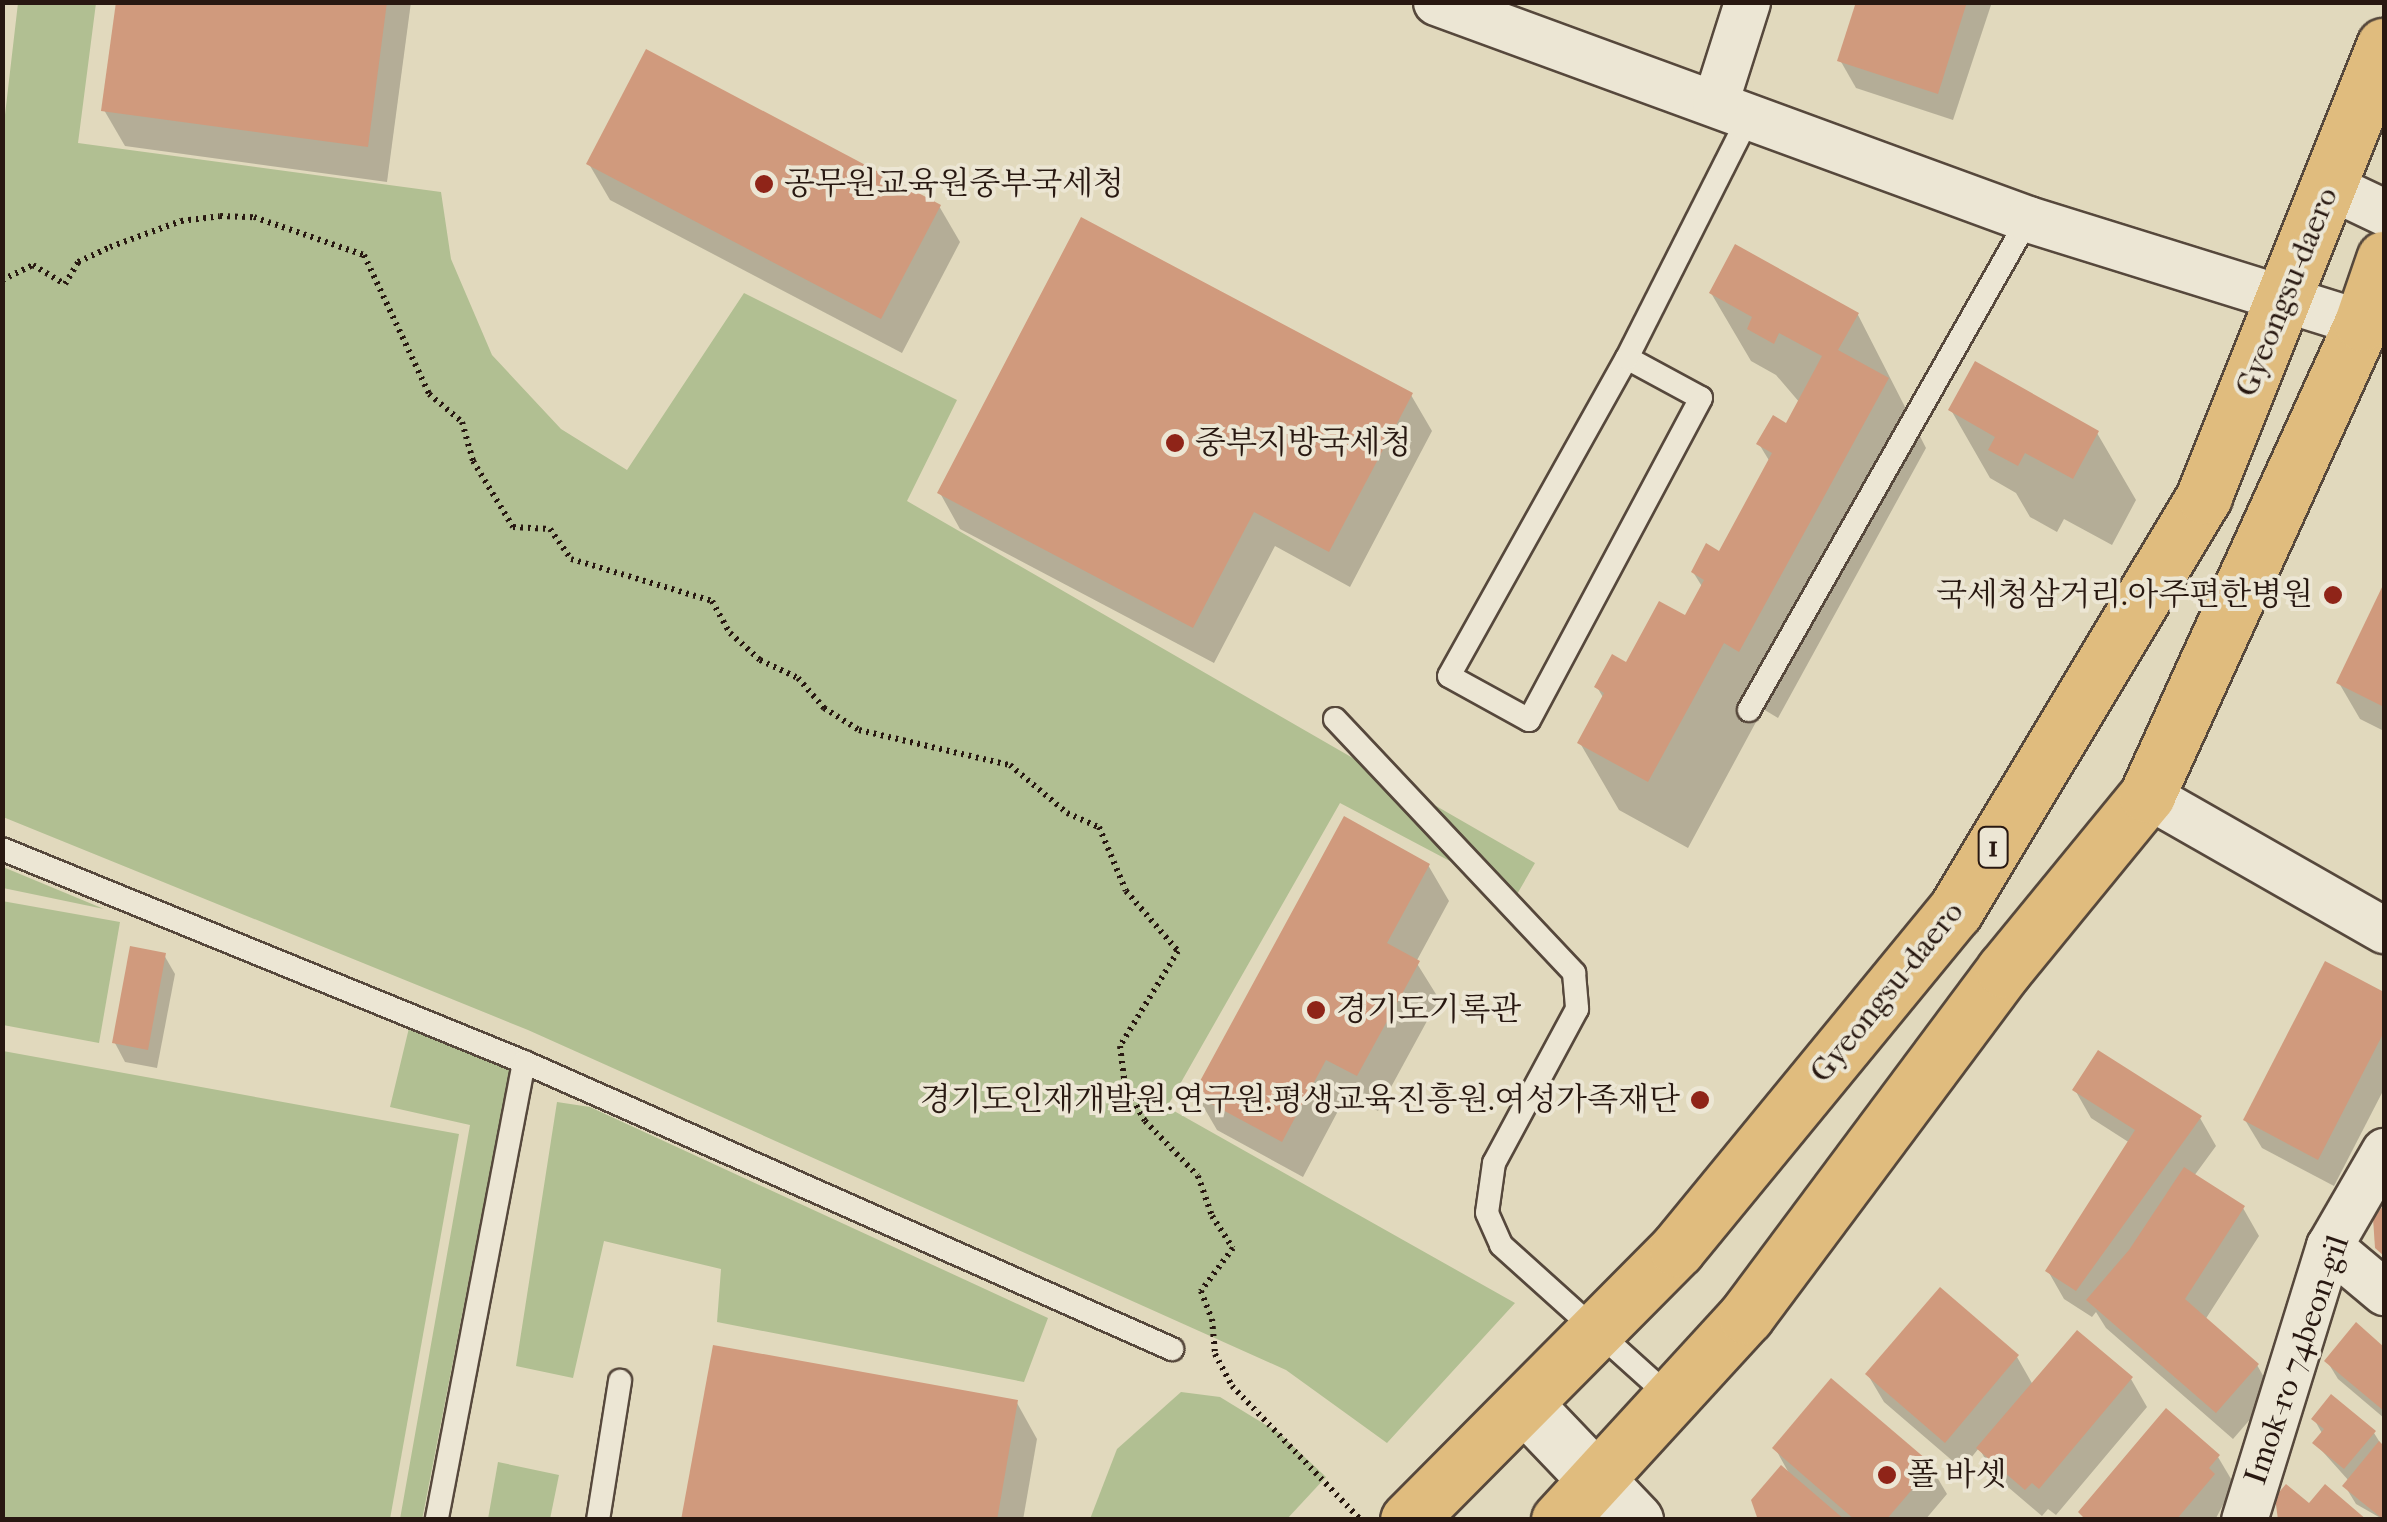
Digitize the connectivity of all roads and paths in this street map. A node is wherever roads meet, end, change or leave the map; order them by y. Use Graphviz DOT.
graph roads {
  1 [pos="1436,2"];
  2 [pos="1747,2"];
  3 [pos="2384,46"];
  4 [pos="1733,109"];
  5 [pos="2329,186"];
  6 [pos="2384,212"];
  7 [pos="2028,219"];
  8 [pos="2384,259"];
  9 [pos="2,280"];
  10 [pos="2287,298"];
  11 [pos="2362,323"];
  12 [pos="1627,358"];
  13 [pos="1748,710"];
  14 [pos="1335,720"];
  15 [pos="2147,795"];
  16 [pos="2,848"];
  17 [pos="2384,930"];
  18 [pos="524,1062"];
  19 [pos="2384,1151"];
  20 [pos="2329,1246"];
  21 [pos="2384,1292"];
  22 [pos="1598,1330"];
  23 [pos="1172,1349"];
  24 [pos="620,1380"];
  25 [pos="1672,1399"];
  26 [pos="1524,1404"];
  27 [pos="1617,1500"];
  28 [pos="437,1520"];
  29 [pos="598,1520"];
  30 [pos="1361,1520"];
  31 [pos="1408,1520"];
  32 [pos="1559,1520"];
  33 [pos="2244,1520"];
  1 -- 4 [label="street"];
  2 -- 4 [label="street"];
  3 -- 5 [label="main road, Gyeongsu-daero / 1"];
  4 -- 7 [label="street"];
  4 -- 12 [label="lane"];
  5 -- 6 [label="street"];
  5 -- 10 [label="main road, Gyeongsu-daero / 1"];
  7 -- 10 [label="street"];
  7 -- 13 [label="lane"];
  8 -- 11 [label="main road"];
  9 -- 30 [label="path"];
  10 -- 11 [label="street"];
  10 -- 22 [label="main road, Gyeongsu-daero / 1"];
  11 -- 15 [label="main road"];
  12 -- 12 [label="lane"];
  14 -- 22 [label="lane"];
  15 -- 17 [label="street"];
  15 -- 25 [label="main road"];
  16 -- 18 [label="lane"];
  18 -- 23 [label="lane"];
  18 -- 28 [label="lane"];
  19 -- 20 [label="street, Imok-ro 74beon-gil"];
  20 -- 21 [label="street"];
  20 -- 33 [label="street, Imok-ro 74beon-gil"];
  22 -- 25 [label="lane"];
  22 -- 26 [label="main road, Gyeongsu-daero / 1"];
  24 -- 29 [label="lane"];
  25 -- 27 [label="main road"];
  26 -- 27 [label="street"];
  26 -- 31 [label="main road, Gyeongsu-daero / 1"];
  27 -- 32 [label="main road"];
}
